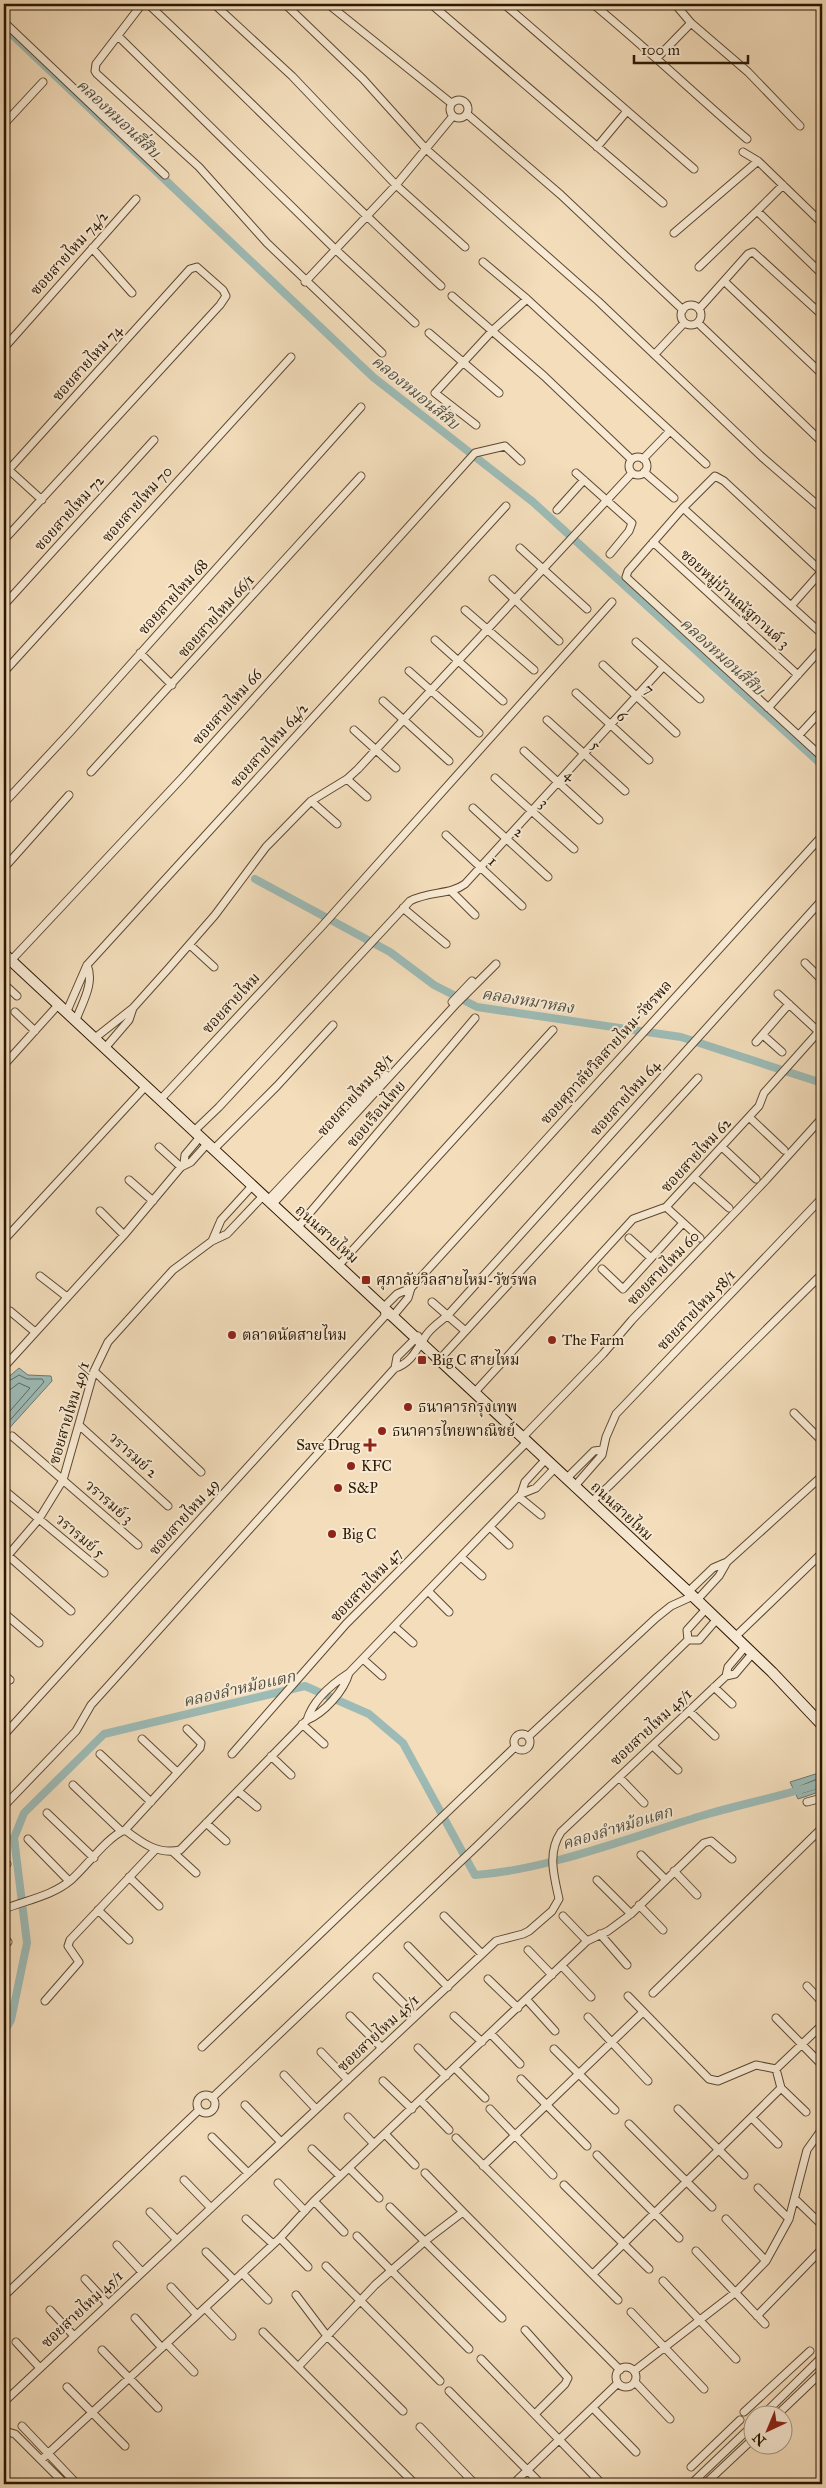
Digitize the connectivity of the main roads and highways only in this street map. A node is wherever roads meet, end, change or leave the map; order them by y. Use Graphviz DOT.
graph roads {
  1 [pos="6,961"];
  2 [pos="822,1726"];
  1 -- 2 [label="main road, ถนนสายไหม"];
}
